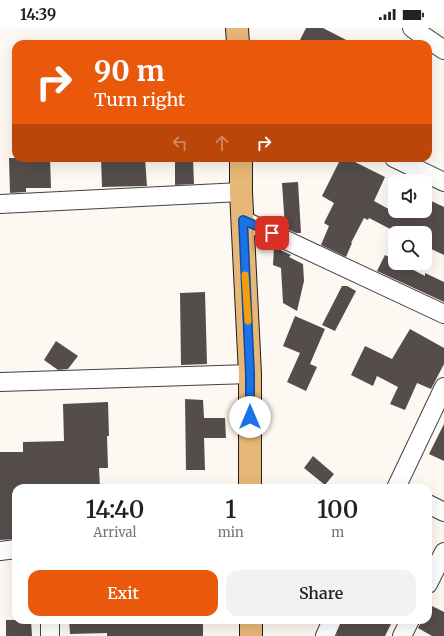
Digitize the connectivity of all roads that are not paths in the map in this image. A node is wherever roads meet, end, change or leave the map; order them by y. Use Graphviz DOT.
graph roads {
  1 [pos="237,28"];
  2 [pos="412,28"];
  3 [pos="238,40"];
  4 [pos="429,40"];
  5 [pos="432,42"];
  6 [pos="444,50"];
  7 [pos="241,162"];
  8 [pos="402,162"];
  9 [pos="444,182"];
  10 [pos="241,192"];
  11 [pos="0,204"];
  12 [pos="243,220"];
  13 [pos="444,314"];
  14 [pos="250,374"];
  15 [pos="0,382"];
  16 [pos="444,387"];
  17 [pos="250,484"];
  18 [pos="398,484"];
  19 [pos="432,506"];
  20 [pos="444,512"];
  21 [pos="12,550"];
  22 [pos="0,551"];
  23 [pos="444,552"];
  24 [pos="432,576"];
  25 [pos="50,624"];
  26 [pos="251,624"];
  27 [pos="330,624"];
  28 [pos="408,624"];
  29 [pos="50,636"];
  30 [pos="251,636"];
  31 [pos="325,636"];
  32 [pos="402,636"];
  1 -- 3 [label="main road"];
  2 -- 4 [label="street"];
  5 -- 6 [label="street"];
  7 -- 10 [label="main road"];
  8 -- 9 [label="street"];
  10 -- 11 [label="street"];
  10 -- 12 [label="main road"];
  12 -- 13 [label="street"];
  12 -- 14 [label="main road"];
  14 -- 15 [label="street"];
  14 -- 17 [label="main road"];
  16 -- 18 [label="street"];
  19 -- 20 [label="street"];
  21 -- 22 [label="street"];
  23 -- 24 [label="street"];
  25 -- 29 [label="street"];
  26 -- 30 [label="main road"];
  27 -- 31 [label="street"];
  28 -- 32 [label="street"];
}
